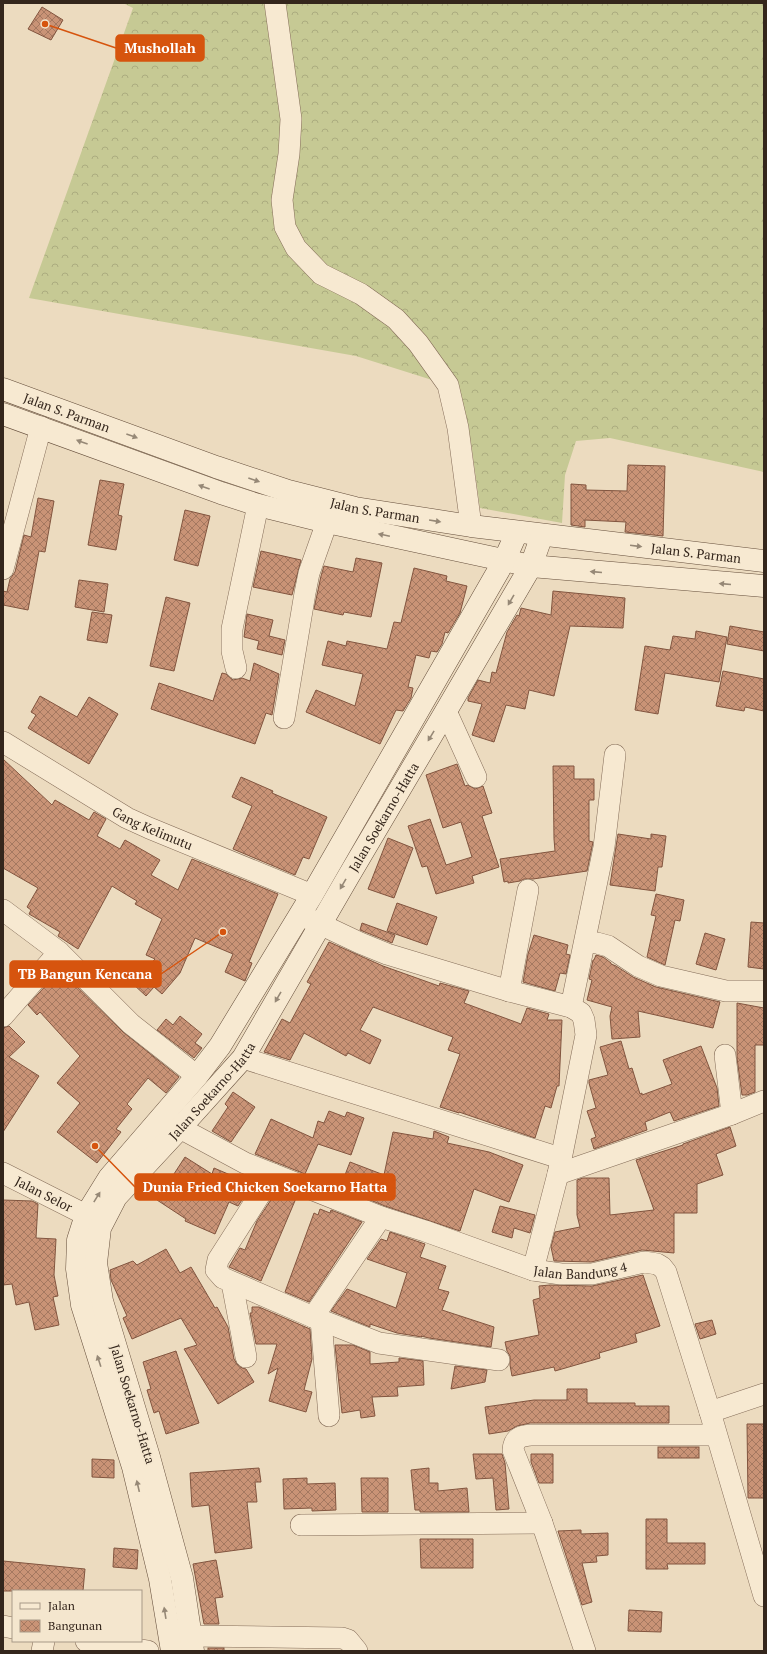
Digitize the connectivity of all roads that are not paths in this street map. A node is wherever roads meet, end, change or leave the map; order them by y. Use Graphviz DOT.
graph roads {
  1 [pos="275,3"];
  2 [pos="3,389"];
  3 [pos="3,414"];
  4 [pos="41,427"];
  5 [pos="258,505"];
  6 [pos="327,522"];
  7 [pos="472,526"];
  8 [pos="517,532"];
  9 [pos="542,535"];
  10 [pos="504,561"];
  11 [pos="760,561"];
  12 [pos="530,566"];
  13 [pos="3,569"];
  14 [pos="759,586"];
  15 [pos="236,668"];
  16 [pos="446,711"];
  17 [pos="284,718"];
  18 [pos="3,742"];
  19 [pos="615,755"];
  20 [pos="476,777"];
  21 [pos="528,890"];
  22 [pos="312,895"];
  23 [pos="3,910"];
  24 [pos="300,915"];
  25 [pos="320,925"];
  26 [pos="585,942"];
  27 [pos="59,952"];
  28 [pos="509,991"];
  29 [pos="764,991"];
  30 [pos="571,1007"];
  31 [pos="3,1016"];
  32 [pos="725,1055"];
  33 [pos="243,1058"];
  34 [pos="197,1076"];
  35 [pos="764,1101"];
  36 [pos="732,1114"];
  37 [pos="180,1128"];
  38 [pos="559,1166"];
  39 [pos="3,1173"];
  40 [pos="273,1174"];
  41 [pos="86,1215"];
  42 [pos="381,1218"];
  43 [pos="532,1270"];
  44 [pos="232,1283"];
  45 [pos="317,1318"];
  46 [pos="246,1357"];
  47 [pos="499,1360"];
  48 [pos="764,1394"];
  49 [pos="710,1412"];
  50 [pos="329,1416"];
  51 [pos="716,1435"];
  52 [pos="542,1523"];
  53 [pos="301,1525"];
  54 [pos="762,1585"];
  55 [pos="92,1642"];
  56 [pos="193,1644"];
  57 [pos="148,1651"];
  58 [pos="172,1651"];
  59 [pos="357,1651"];
  60 [pos="585,1651"];
  1 -- 7 [label="street"];
  2 -- 7 [label="main road, Jalan S. Parman, one-way"];
  3 -- 4 [label="main road, Jalan S. Parman"];
  5 -- 4 [label="main road, Jalan S. Parman, one-way"];
  4 -- 13 [label="street"];
  5 -- 6 [label="main road, Jalan S. Parman"];
  5 -- 15 [label="street"];
  10 -- 6 [label="main road, Jalan S. Parman, one-way"];
  6 -- 17 [label="street"];
  7 -- 8 [label="main road, Jalan S. Parman"];
  8 -- 9 [label="main road, Jalan S. Parman"];
  8 -- 10 [label="main road, Jalan Soekarno-Hatta"];
  9 -- 11 [label="main road, Jalan S. Parman, one-way"];
  9 -- 12 [label="main road, Jalan Soekarno-Hatta"];
  10 -- 12 [label="main road, Jalan S. Parman"];
  10 -- 22 [label="main road, Jalan Soekarno-Hatta"];
  11 -- 14 [label="main road"];
  14 -- 12 [label="main road, Jalan S. Parman, one-way"];
  12 -- 16 [label="main road, Jalan Soekarno-Hatta, one-way"];
  16 -- 20 [label="street"];
  16 -- 25 [label="main road, Jalan Soekarno-Hatta, one-way"];
  18 -- 22 [label="street, Gang Kelimutu"];
  19 -- 26 [label="street"];
  21 -- 28 [label="street"];
  22 -- 24 [label="main road, Jalan Soekarno-Hatta"];
  23 -- 27 [label="street"];
  24 -- 25 [label="street"];
  24 -- 34 [label="main road, Jalan Soekarno-Hatta"];
  25 -- 28 [label="street"];
  25 -- 33 [label="main road, Jalan Soekarno-Hatta, one-way"];
  26 -- 29 [label="street"];
  26 -- 30 [label="street"];
  27 -- 31 [label="street"];
  27 -- 34 [label="street"];
  28 -- 30 [label="street"];
  30 -- 38 [label="street"];
  32 -- 36 [label="street"];
  33 -- 37 [label="main road, Jalan Soekarno-Hatta"];
  33 -- 38 [label="street"];
  41 -- 34 [label="main road, Jalan Soekarno-Hatta, one-way"];
  35 -- 36 [label="street"];
  36 -- 38 [label="street"];
  37 -- 40 [label="street, Jalan Bandung 4"];
  37 -- 56 [label="main road, Jalan Soekarno-Hatta"];
  38 -- 43 [label="street"];
  39 -- 41 [label="street, Jalan Selor"];
  40 -- 42 [label="street, Jalan Bandung 4"];
  40 -- 44 [label="street"];
  58 -- 41 [label="main road, Jalan Soekarno-Hatta, one-way"];
  42 -- 43 [label="street, Jalan Bandung 4"];
  42 -- 45 [label="street"];
  43 -- 49 [label="street, Jalan Bandung 4"];
  44 -- 45 [label="street"];
  44 -- 46 [label="street"];
  45 -- 47 [label="street"];
  45 -- 50 [label="street"];
  48 -- 49 [label="street"];
  49 -- 51 [label="street, Jalan Bandung 4"];
  51 -- 52 [label="street"];
  51 -- 54 [label="street, Jalan Bandung 4"];
  52 -- 53 [label="street"];
  52 -- 60 [label="street"];
  55 -- 57 [label="street"];
  56 -- 59 [label="street"];
}
